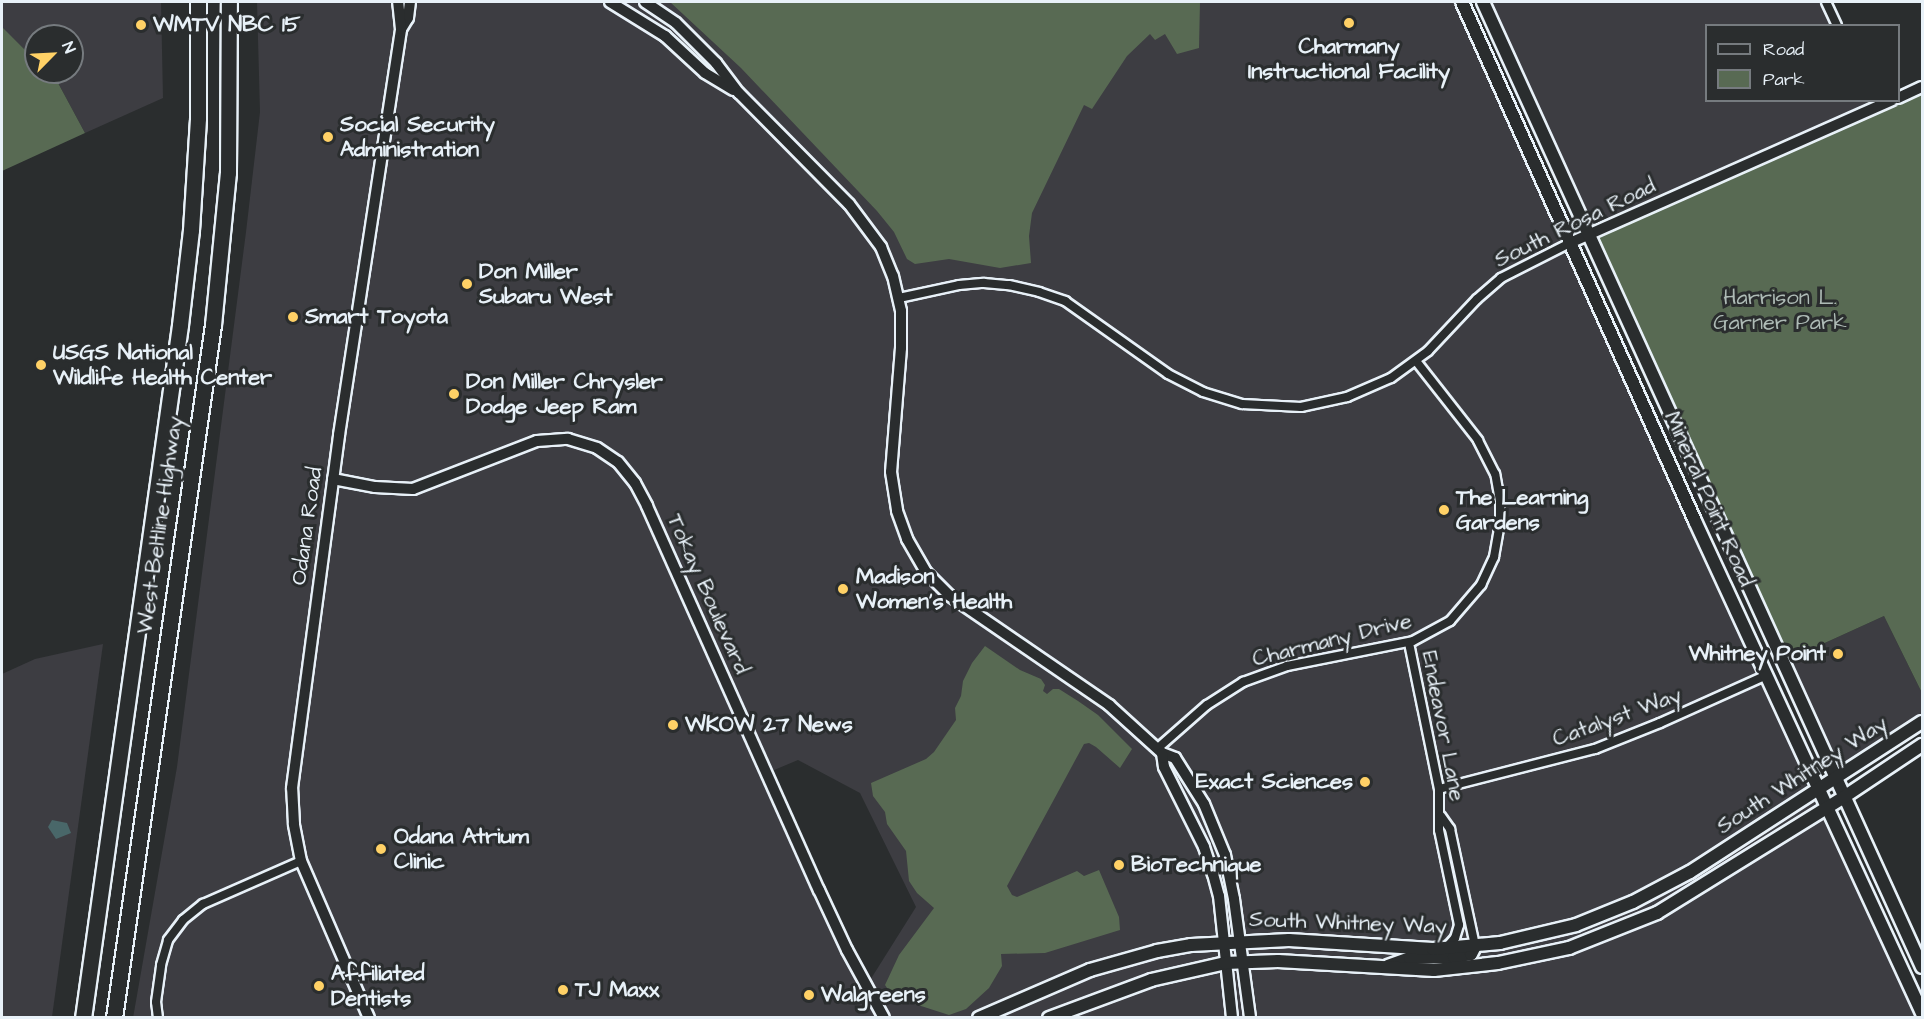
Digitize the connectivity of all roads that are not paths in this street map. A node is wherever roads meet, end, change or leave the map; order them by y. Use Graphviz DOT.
graph roads {
  1 [pos="198,2"];
  2 [pos="229,2"];
  3 [pos="398,2"];
  4 [pos="410,2"];
  5 [pos="610,2"];
  6 [pos="645,2"];
  7 [pos="1462,2"];
  8 [pos="1483,2"];
  9 [pos="1826,2"];
  10 [pos="1836,24"];
  11 [pos="401,29"];
  12 [pos="1923,87"];
  13 [pos="739,93"];
  14 [pos="1900,98"];
  15 [pos="1873,104"];
  16 [pos="1589,234"];
  17 [pos="1572,242"];
  18 [pos="899,298"];
  19 [pos="1416,361"];
  20 [pos="333,479"];
  21 [pos="1409,643"];
  22 [pos="1767,675"];
  23 [pos="1923,722"];
  24 [pos="1923,745"];
  25 [pos="1160,750"];
  26 [pos="1836,778"];
  27 [pos="1439,789"];
  28 [pos="1819,789"];
  29 [pos="1844,797"];
  30 [pos="1827,808"];
  31 [pos="1441,816"];
  32 [pos="301,861"];
  33 [pos="94,932"];
  34 [pos="1239,941"];
  35 [pos="1223,943"];
  36 [pos="1475,946"];
  37 [pos="1446,948"];
  38 [pos="1241,962"];
  39 [pos="1225,963"];
  40 [pos="1923,967"];
  41 [pos="1381,969"];
  42 [pos="1923,1012"];
  43 [pos="78,1017"];
  44 [pos="83,1017"];
  45 [pos="115,1017"];
  46 [pos="158,1017"];
  47 [pos="369,1017"];
  48 [pos="884,1017"];
  49 [pos="979,1017"];
  50 [pos="1049,1017"];
  51 [pos="1232,1017"];
  52 [pos="1250,1017"];
  1 -- 33 [label="highway, West Beltline Highway"];
  2 -- 45 [label="highway, West Beltline Highway"];
  3 -- 11 [label="street, Odana Road"];
  4 -- 11 [label="street, Odana Road"];
  5 -- 13 [label="street"];
  6 -- 13 [label="street"];
  7 -- 17 [label="main road, Mineral Point Road"];
  8 -- 16 [label="main road, Mineral Point Road"];
  9 -- 10 [label="street"];
  11 -- 20 [label="street, Odana Road"];
  12 -- 14 [label="street"];
  13 -- 18 [label="street"];
  15 -- 16 [label="street, South Rosa Road"];
  16 -- 17 [label="street, South Rosa Road"];
  16 -- 26 [label="main road, Mineral Point Road"];
  17 -- 19 [label="street, South Rosa Road"];
  17 -- 22 [label="main road, Mineral Point Road"];
  18 -- 19 [label="street, South Rosa Road"];
  18 -- 25 [label="street"];
  19 -- 21 [label="street, Charmany Drive"];
  20 -- 32 [label="street, Odana Road"];
  20 -- 48 [label="street, Tokay Boulevard"];
  21 -- 25 [label="street, Charmany Drive"];
  21 -- 27 [label="street, Endeavor Lane"];
  22 -- 27 [label="street, Catalyst Way"];
  22 -- 28 [label="main road, Mineral Point Road"];
  23 -- 26 [label="main road, South Whitney Way"];
  24 -- 29 [label="main road, South Whitney Way"];
  25 -- 34 [label="street"];
  25 -- 35 [label="street"];
  26 -- 28 [label="main road, South Whitney Way"];
  26 -- 29 [label="main road, Mineral Point Road"];
  27 -- 31 [label="street, Endeavor Lane"];
  28 -- 30 [label="main road, Mineral Point Road"];
  28 -- 36 [label="main road, South Whitney Way"];
  29 -- 30 [label="main road, South Whitney Way"];
  29 -- 40 [label="main road, Mineral Point Road"];
  30 -- 41 [label="main road, South Whitney Way"];
  30 -- 42 [label="main road, Mineral Point Road"];
  31 -- 36 [label="street, Endeavor Lane"];
  31 -- 37 [label="street, Endeavor Lane"];
  32 -- 46 [label="street"];
  32 -- 47 [label="street, Odana Road"];
  33 -- 43 [label="highway"];
  33 -- 44 [label="highway, West Beltline Highway"];
  34 -- 35 [label="main road, South Whitney Way"];
  34 -- 37 [label="main road, South Whitney Way"];
  34 -- 38 [label="street"];
  35 -- 39 [label="street"];
  35 -- 49 [label="main road, South Whitney Way"];
  36 -- 37 [label="main road, South Whitney Way"];
  36 -- 41 [label="main road"];
  38 -- 39 [label="main road, South Whitney Way"];
  38 -- 41 [label="main road, South Whitney Way"];
  38 -- 52 [label="street"];
  39 -- 50 [label="main road, South Whitney Way"];
  39 -- 51 [label="street"];
}
